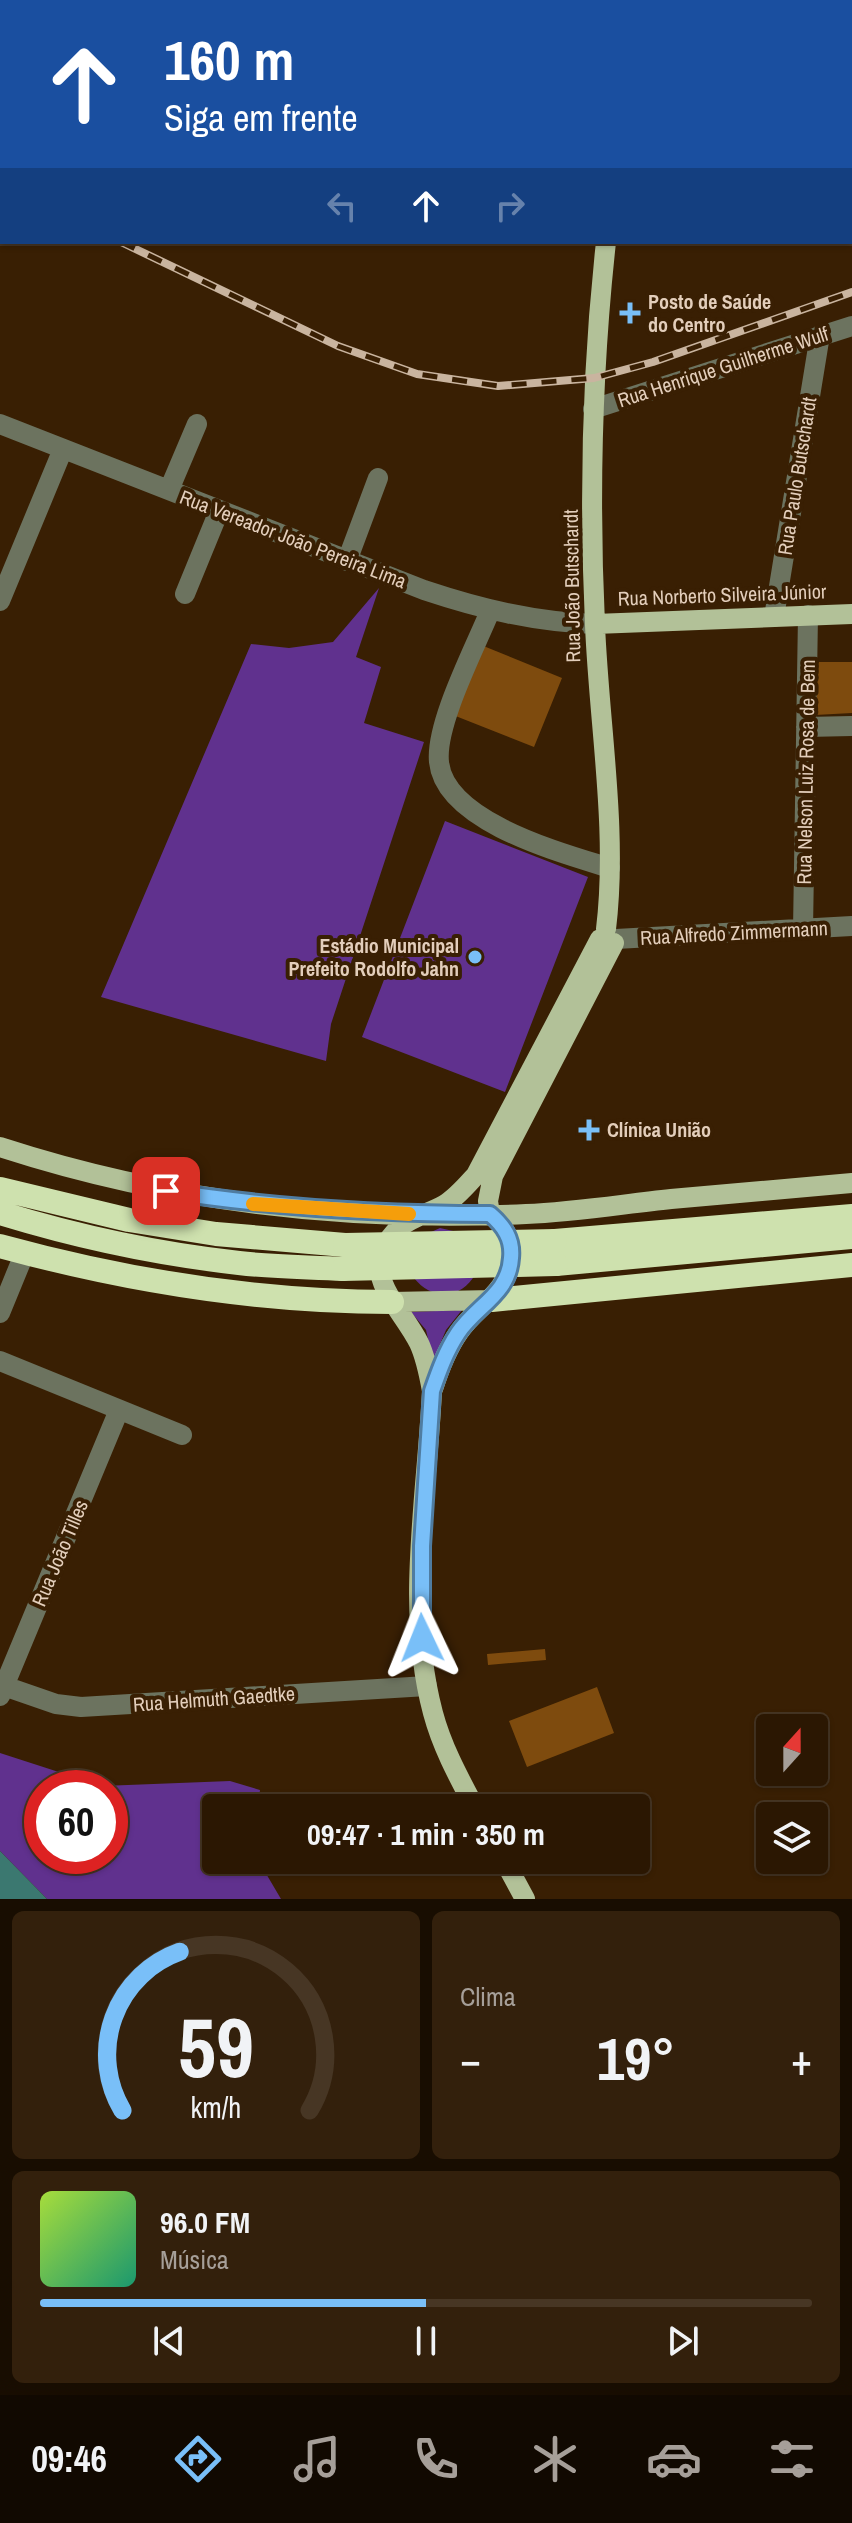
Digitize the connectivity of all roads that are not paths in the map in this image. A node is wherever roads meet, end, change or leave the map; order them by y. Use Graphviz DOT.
graph roads {
  1 [pos="606,244"];
  2 [pos="852,326"];
  3 [pos="820,335"];
  4 [pos="593,409"];
  5 [pos="0,424"];
  6 [pos="197,424"];
  7 [pos="63,449"];
  8 [pos="378,478"];
  9 [pos="169,490"];
  10 [pos="219,511"];
  11 [pos="347,561"];
  12 [pos="185,594"];
  13 [pos="0,601"];
  14 [pos="490,611"];
  15 [pos="852,614"];
  16 [pos="808,615"];
  17 [pos="774,617"];
  18 [pos="595,624"];
  19 [pos="852,726"];
  20 [pos="806,727"];
  21 [pos="610,868"];
  22 [pos="852,926"];
  23 [pos="803,930"];
  24 [pos="609,938"];
  25 [pos="0,1147"];
  26 [pos="852,1183"];
  27 [pos="489,1188"];
  28 [pos="0,1189"];
  29 [pos="0,1213"];
  30 [pos="490,1214"];
  31 [pos="527,1214"];
  32 [pos="423,1215"];
  33 [pos="852,1216"];
  34 [pos="852,1237"];
  35 [pos="0,1246"];
  36 [pos="25,1252"];
  37 [pos="556,1252"];
  38 [pos="344,1257"];
  39 [pos="852,1265"];
  40 [pos="501,1299"];
  41 [pos="365,1302"];
  42 [pos="392,1302"];
  43 [pos="0,1313"];
  44 [pos="416,1338"];
  45 [pos="0,1361"];
  46 [pos="432,1391"];
  47 [pos="119,1410"];
  48 [pos="182,1435"];
  49 [pos="427,1686"];
  50 [pos="2,1691"];
  51 [pos="468,1794"];
  52 [pos="512,1874"];
  53 [pos="525,1899"];
  1 -- 4 [label="main road, Rua João Butschardt"];
  2 -- 3 [label="street, Rua Henrique Guilherme Wulf"];
  3 -- 4 [label="street, Rua Henrique Guilherme Wulf"];
  3 -- 17 [label="street, Rua Paulo Butschardt"];
  4 -- 18 [label="main road, Rua João Butschardt"];
  5 -- 7 [label="street, Rua Vereador João Pereira Lima"];
  6 -- 9 [label="street"];
  7 -- 9 [label="street, Rua Vereador João Pereira Lima"];
  7 -- 13 [label="street"];
  8 -- 11 [label="street"];
  9 -- 10 [label="street, Rua Vereador João Pereira Lima"];
  10 -- 11 [label="street, Rua Vereador João Pereira Lima"];
  10 -- 12 [label="street"];
  11 -- 14 [label="street, Rua Vereador João Pereira Lima"];
  14 -- 18 [label="street, Rua Vereador João Pereira Lima"];
  14 -- 21 [label="street"];
  15 -- 16 [label="main road, Rua Norberto Silveira Júnior"];
  16 -- 17 [label="main road, Rua Norberto Silveira Júnior"];
  16 -- 20 [label="street, Rua Nelson Luiz Rosa de Bem"];
  17 -- 18 [label="main road, Rua Norberto Silveira Júnior"];
  18 -- 21 [label="main road, Rua João Butschardt"];
  19 -- 20 [label="street"];
  20 -- 23 [label="street, Rua Nelson Luiz Rosa de Bem"];
  21 -- 24 [label="main road, Rua João Butschardt"];
  22 -- 23 [label="street, Rua Alfredo Zimmermann"];
  23 -- 24 [label="street, Rua Alfredo Zimmermann"];
  24 -- 27 [label="main road, Rua João Butschardt"];
  24 -- 32 [label="main road, Rua João Butschardt"];
  25 -- 32 [label="main road"];
  26 -- 31 [label="main road"];
  27 -- 30 [label="main road, Rua João Butschardt"];
  27 -- 31 [label="main road"];
  28 -- 38 [label="highway"];
  29 -- 38 [label="highway"];
  30 -- 31 [label="main road"];
  30 -- 32 [label="main road"];
  30 -- 40 [label="main road"];
  32 -- 42 [label="main road"];
  33 -- 37 [label="highway"];
  34 -- 37 [label="highway"];
  35 -- 36 [label="highway"];
  36 -- 41 [label="highway"];
  36 -- 43 [label="street"];
  37 -- 38 [label="highway, bridge"];
  39 -- 40 [label="highway"];
  40 -- 42 [label="main road"];
  40 -- 46 [label="main road"];
  41 -- 42 [label="highway"];
  41 -- 44 [label="main road"];
  42 -- 44 [label="main road"];
  44 -- 46 [label="main road"];
  45 -- 47 [label="street"];
  46 -- 49 [label="main road"];
  47 -- 48 [label="street"];
  47 -- 50 [label="street, Rua João Tilles"];
  49 -- 50 [label="street, Rua Helmuth Gaedtke"];
  49 -- 51 [label="main road"];
  52 -- 53 [label="main road"];
}
